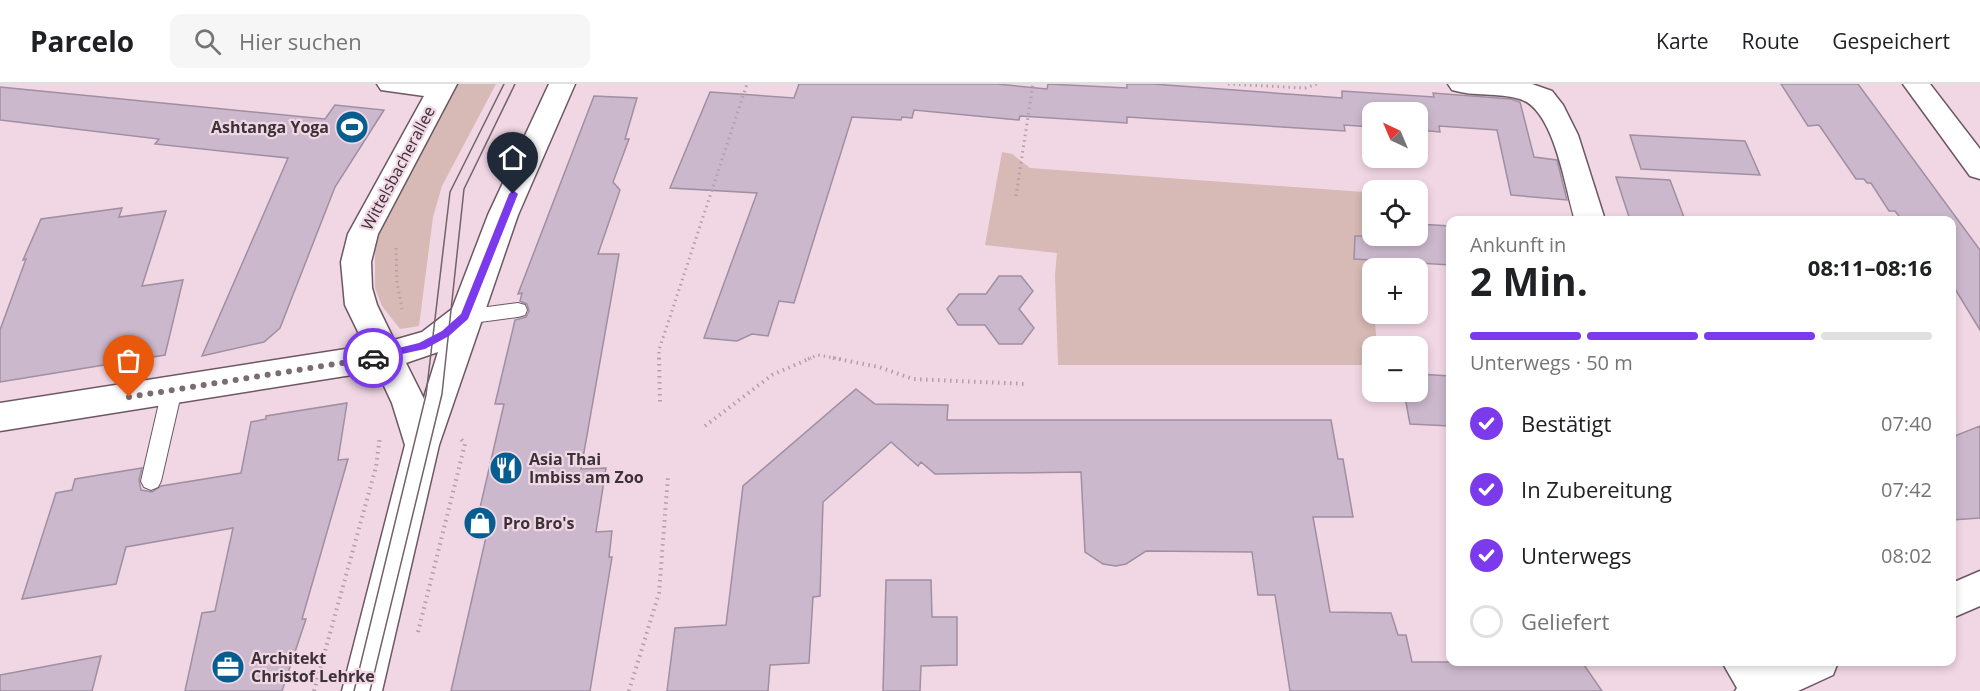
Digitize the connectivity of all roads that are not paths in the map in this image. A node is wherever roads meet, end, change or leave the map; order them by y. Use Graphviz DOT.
graph roads {
  1 [pos="390,84"];
  2 [pos="562,84"];
  3 [pos="1461,84"];
  4 [pos="1916,84"];
  5 [pos="442,86"];
  6 [pos="1980,170"];
  7 [pos="1589,216"];
  8 [pos="518,310"];
  9 [pos="465,316"];
  10 [pos="387,356"];
  11 [pos="172,390"];
  12 [pos="0,417"];
  13 [pos="422,445"];
  14 [pos="152,481"];
  15 [pos="1980,588"];
  16 [pos="1956,599"];
  17 [pos="1804,666"];
  18 [pos="1752,680"];
  19 [pos="362,691"];
  1 -- 5 [label="street"];
  2 -- 9 [label="street"];
  3 -- 7 [label="street"];
  4 -- 6 [label="street"];
  5 -- 10 [label="street, Wittelsbacherallee"];
  8 -- 9 [label="lane"];
  9 -- 10 [label="street"];
  9 -- 13 [label="street"];
  10 -- 11 [label="street"];
  10 -- 13 [label="street, Wittelsbacherallee"];
  11 -- 12 [label="street"];
  11 -- 14 [label="lane"];
  13 -- 19 [label="street"];
  15 -- 16 [label="street"];
  17 -- 18 [label="street"];
}
